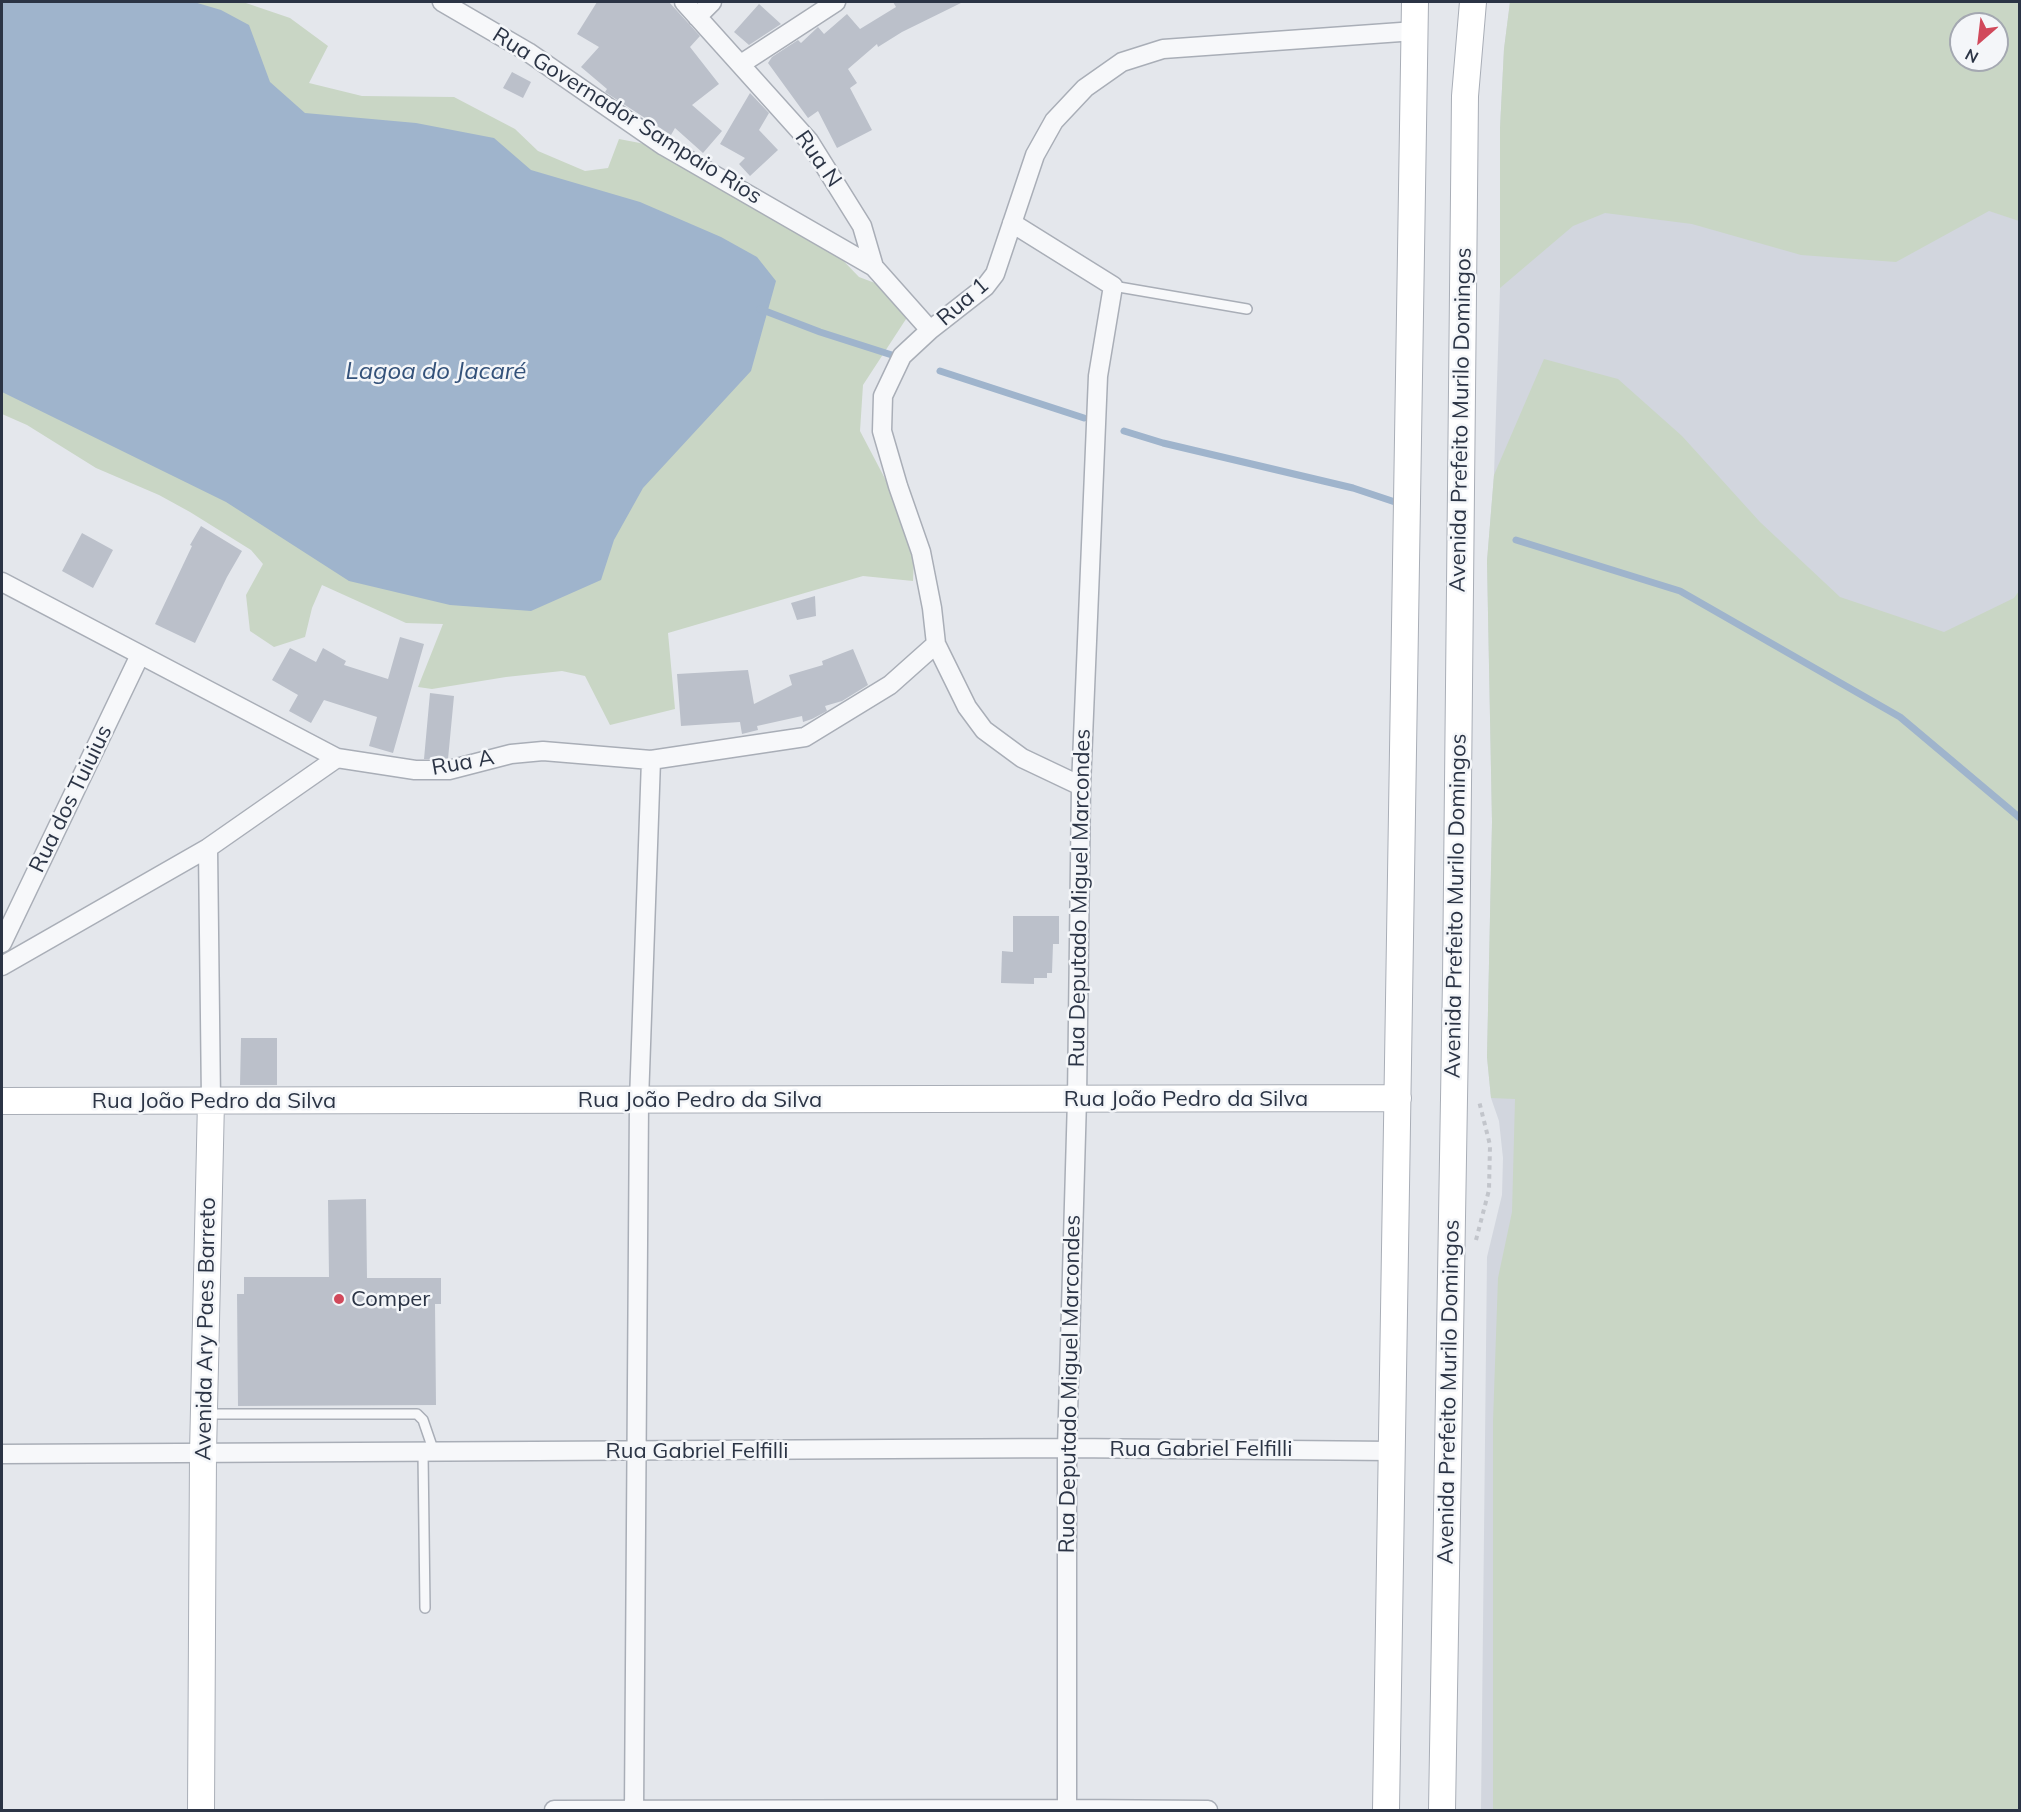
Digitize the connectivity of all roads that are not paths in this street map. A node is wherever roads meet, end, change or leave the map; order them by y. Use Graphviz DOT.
graph roads {
  1 [pos="442,2"];
  2 [pos="684,2"];
  3 [pos="712,2"];
  4 [pos="836,2"];
  5 [pos="1415,2"];
  6 [pos="1473,2"];
  7 [pos="697,17"];
  8 [pos="1415,31"];
  9 [pos="741,64"];
  10 [pos="1012,223"];
  11 [pos="874,267"];
  12 [pos="1113,285"];
  13 [pos="1247,309"];
  14 [pos="930,330"];
  15 [pos="2,582"];
  16 [pos="936,644"];
  17 [pos="140,655"];
  18 [pos="337,758"];
  19 [pos="651,760"];
  20 [pos="1081,786"];
  21 [pos="208,848"];
  22 [pos="2,943"];
  23 [pos="2,966"];
  24 [pos="1398,1098"];
  25 [pos="1077,1100"];
  26 [pos="2,1101"];
  27 [pos="211,1101"];
  28 [pos="639,1101"];
  29 [pos="204,1414"];
  30 [pos="1067,1448"];
  31 [pos="1392,1450"];
  32 [pos="635,1452"];
  33 [pos="203,1453"];
  34 [pos="429,1453"];
  35 [pos="2,1454"];
  36 [pos="425,1608"];
  37 [pos="201,1810"];
  38 [pos="554,1810"];
  39 [pos="634,1810"];
  40 [pos="1067,1810"];
  41 [pos="1208,1810"];
  42 [pos="1386,1810"];
  43 [pos="1442,1810"];
  1 -- 11 [label="street, Rua Governador Sampaio Rios"];
  2 -- 7 [label="street, Rua N"];
  3 -- 7 [label="street"];
  4 -- 9 [label="street"];
  5 -- 8 [label="main road"];
  6 -- 43 [label="main road, Avenida Prefeito Murilo Domingos"];
  7 -- 9 [label="street, Rua N"];
  8 -- 10 [label="street, Rua 1"];
  8 -- 24 [label="main road"];
  9 -- 11 [label="street, Rua N"];
  10 -- 12 [label="street"];
  10 -- 14 [label="street, Rua 1"];
  11 -- 14 [label="street, Rua N"];
  12 -- 13 [label="lane"];
  12 -- 20 [label="street, Rua Deputado Miguel Marcondes"];
  14 -- 16 [label="street, Rua 1"];
  15 -- 17 [label="street, Rua A"];
  16 -- 19 [label="street, Rua A"];
  16 -- 20 [label="street, Rua 1"];
  17 -- 18 [label="street, Rua A"];
  17 -- 22 [label="street, Rua dos Tuiuius"];
  18 -- 19 [label="street, Rua A"];
  18 -- 21 [label="street"];
  19 -- 28 [label="street"];
  20 -- 25 [label="street, Rua Deputado Miguel Marcondes"];
  21 -- 23 [label="street"];
  21 -- 27 [label="street, Avenida Ary Paes Barreto"];
  24 -- 25 [label="main road, Rua João Pedro da Silva"];
  24 -- 31 [label="main road"];
  25 -- 28 [label="main road, Rua João Pedro da Silva"];
  25 -- 30 [label="street, Rua Deputado Miguel Marcondes"];
  26 -- 27 [label="main road, Rua João Pedro da Silva"];
  27 -- 28 [label="main road, Rua João Pedro da Silva"];
  27 -- 29 [label="main road, Avenida Ary Paes Barreto"];
  28 -- 32 [label="street"];
  29 -- 33 [label="main road, Avenida Ary Paes Barreto"];
  29 -- 34 [label="lane"];
  30 -- 31 [label="street, Rua Gabriel Felfilli"];
  30 -- 32 [label="street, Rua Gabriel Felfilli"];
  30 -- 40 [label="street, Rua Deputado Miguel Marcondes"];
  31 -- 42 [label="main road"];
  32 -- 34 [label="street, Rua Gabriel Felfilli"];
  32 -- 39 [label="street"];
  33 -- 34 [label="street, Rua Gabriel Felfilli"];
  33 -- 35 [label="street, Rua Gabriel Felfilli"];
  33 -- 37 [label="main road, Avenida Ary Paes Barreto"];
  34 -- 36 [label="lane"];
  38 -- 39 [label="street"];
  39 -- 40 [label="street"];
  40 -- 41 [label="street"];
}
